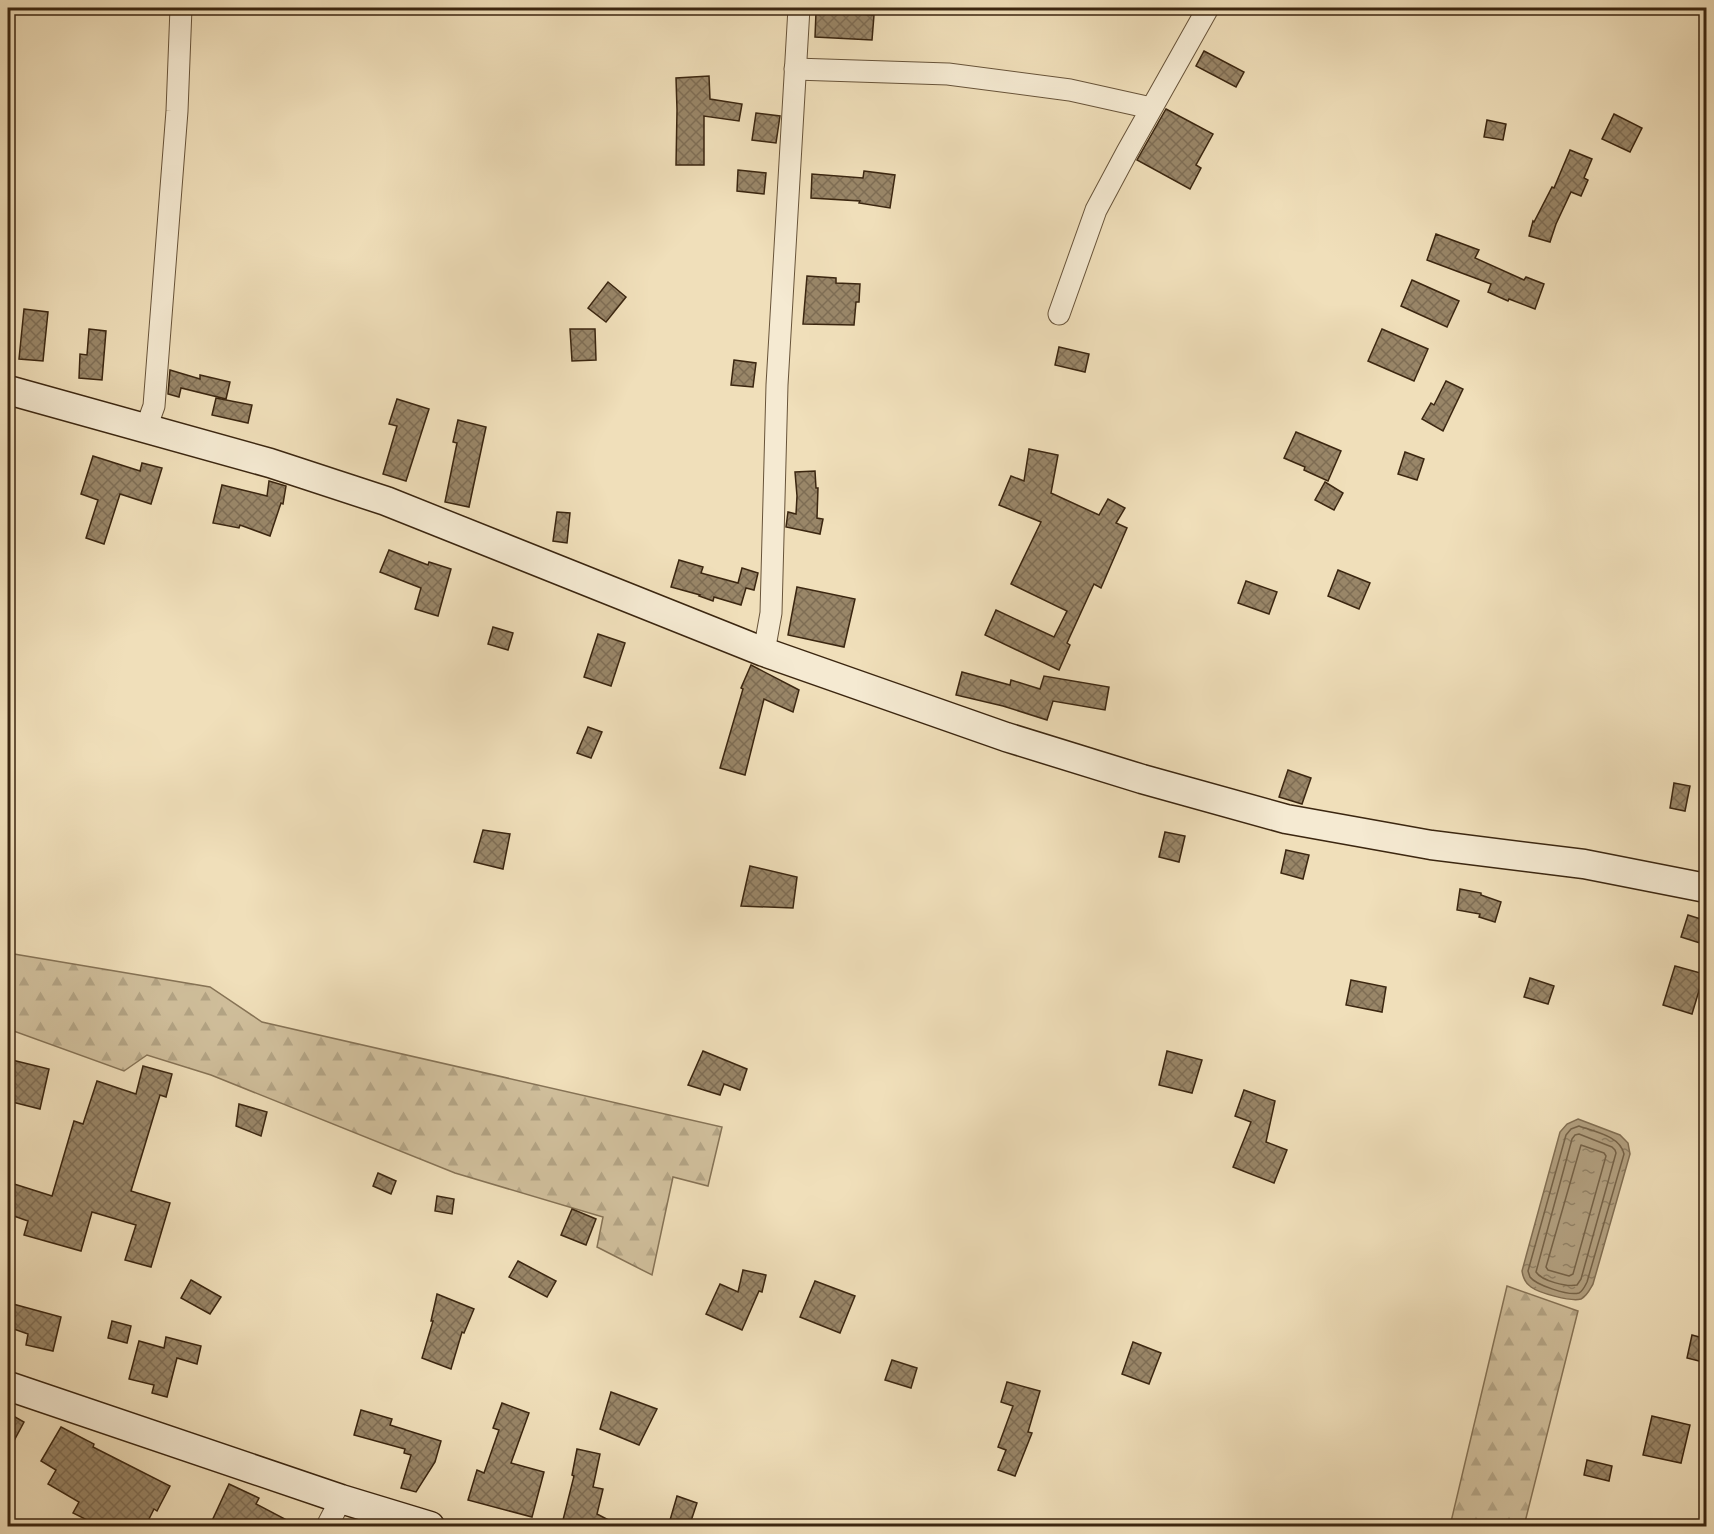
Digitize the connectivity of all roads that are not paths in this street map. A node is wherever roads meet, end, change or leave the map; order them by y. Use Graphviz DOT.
graph roads {
  1 [pos="181,8"];
  2 [pos="799,8"];
  3 [pos="1208,8"];
  4 [pos="795,69"];
  5 [pos="1151,108"];
  6 [pos="1059,314"];
  7 [pos="8,390"];
  8 [pos="146,428"];
  9 [pos="764,652"];
  10 [pos="1707,888"];
  11 [pos="8,1386"];
  12 [pos="341,1499"];
  13 [pos="327,1527"];
  14 [pos="430,1527"];
  1 -- 8 [label="street"];
  2 -- 4 [label="street"];
  3 -- 5 [label="street"];
  4 -- 5 [label="street"];
  4 -- 9 [label="street"];
  5 -- 6 [label="street"];
  7 -- 8 [label="street"];
  8 -- 9 [label="street"];
  9 -- 10 [label="street"];
  11 -- 12 [label="street"];
  12 -- 13 [label="street"];
  12 -- 14 [label="street"];
}
